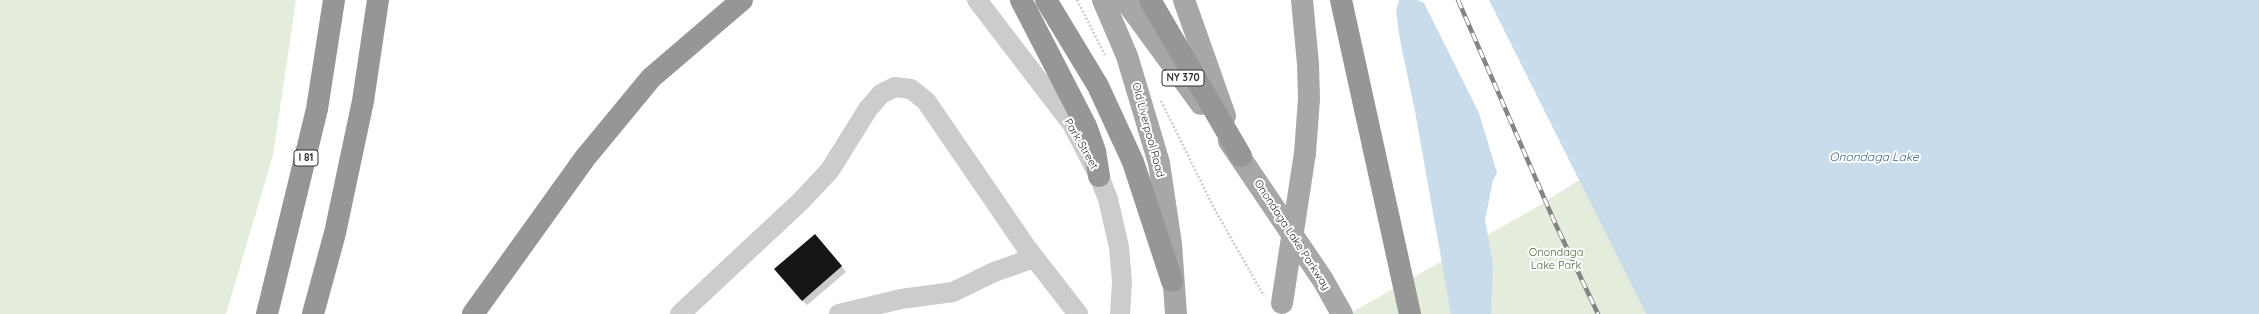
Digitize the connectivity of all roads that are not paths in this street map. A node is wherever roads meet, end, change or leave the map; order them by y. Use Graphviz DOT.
graph roads {
  1 [pos="334,0"];
  2 [pos="378,0"];
  3 [pos="742,0"];
  4 [pos="978,0"];
  5 [pos="1022,0"];
  6 [pos="1046,0"];
  7 [pos="1103,0"];
  8 [pos="1125,0"];
  9 [pos="1150,0"];
  10 [pos="1184,0"];
  11 [pos="1302,0"];
  12 [pos="1341,0"];
  13 [pos="1240,156"];
  14 [pos="1100,176"];
  15 [pos="1034,258"];
  16 [pos="1172,281"];
  17 [pos="1277,308"];
  18 [pos="267,314"];
  19 [pos="313,314"];
  20 [pos="473,314"];
  21 [pos="680,314"];
  22 [pos="839,314"];
  23 [pos="1078,314"];
  24 [pos="1120,314"];
  25 [pos="1176,314"];
  26 [pos="1342,314"];
  27 [pos="1410,314"];
  1 -- 18 [label="highway, I 81"];
  2 -- 19 [label="highway"];
  3 -- 20 [label="highway"];
  4 -- 14 [label="street, Park Street"];
  5 -- 14 [label="highway"];
  6 -- 16 [label="highway"];
  7 -- 16 [label="main road, Old Liverpool Road"];
  8 -- 13 [label="main road, NY 370"];
  9 -- 13 [label="highway"];
  10 -- 13 [label="main road, NY 370"];
  11 -- 17 [label="main road, bridge"];
  12 -- 27 [label="highway"];
  13 -- 26 [label="main road, Onondaga Lake Parkway / NY 370"];
  14 -- 24 [label="street, Park Street"];
  15 -- 21 [label="street"];
  15 -- 22 [label="street"];
  15 -- 23 [label="street"];
  16 -- 25 [label="main road, Old Liverpool Road"];
}
